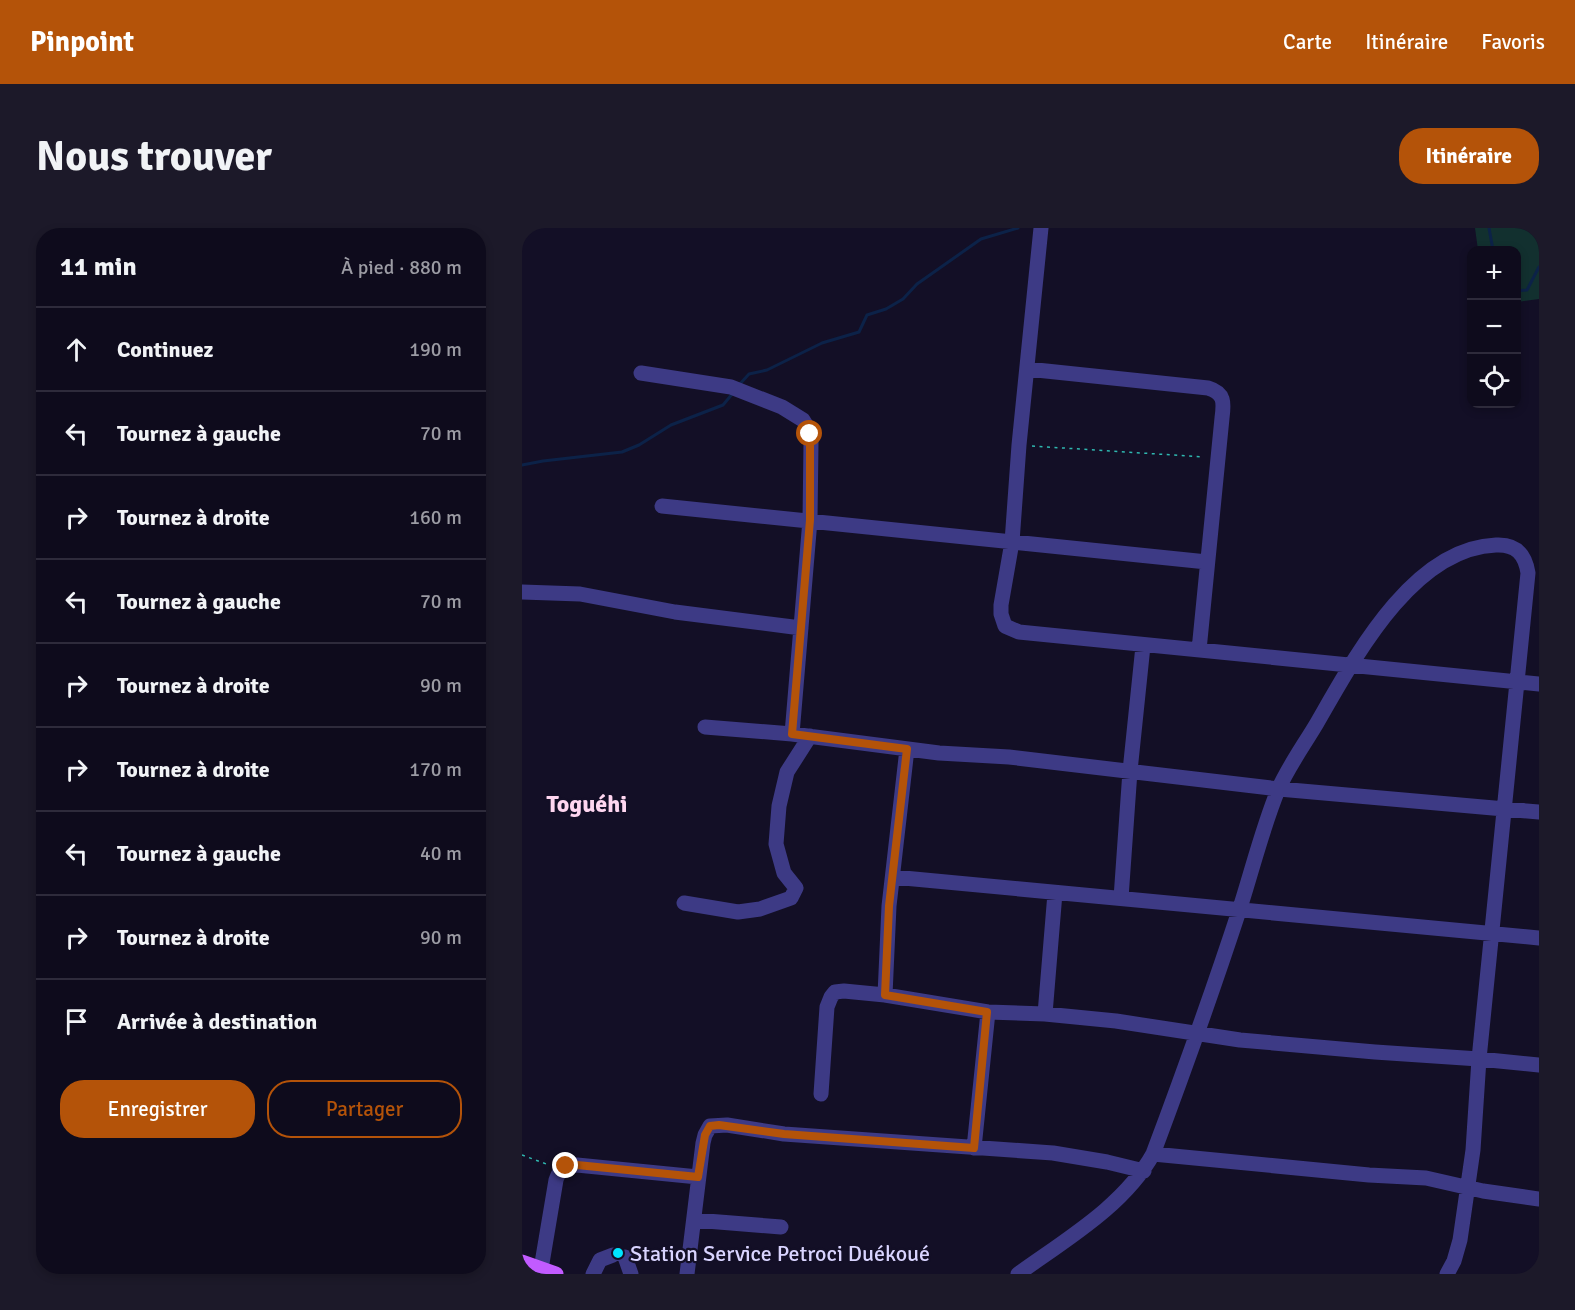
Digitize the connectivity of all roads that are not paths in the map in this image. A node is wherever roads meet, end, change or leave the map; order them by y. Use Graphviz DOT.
graph roads {
  1 [pos="1041,228"];
  2 [pos="1027,369"];
  3 [pos="641,373"];
  4 [pos="662,506"];
  5 [pos="810,520"];
  6 [pos="1012,542"];
  7 [pos="1207,562"];
  8 [pos="522,592"];
  9 [pos="801,628"];
  10 [pos="1143,646"];
  11 [pos="1199,650"];
  12 [pos="1351,667"];
  13 [pos="1517,683"];
  14 [pos="1539,684"];
  15 [pos="705,727"];
  16 [pos="792,734"];
  17 [pos="810,736"];
  18 [pos="907,749"];
  19 [pos="1130,771"];
  20 [pos="1279,789"];
  21 [pos="1504,809"];
  22 [pos="1539,812"];
  23 [pos="893,877"];
  24 [pos="1055,893"];
  25 [pos="1121,898"];
  26 [pos="684,903"];
  27 [pos="1240,910"];
  28 [pos="1492,933"];
  29 [pos="1539,938"];
  30 [pos="885,995"];
  31 [pos="987,1012"];
  32 [pos="1045,1014"];
  33 [pos="1198,1035"];
  34 [pos="1479,1059"];
  35 [pos="1539,1065"];
  36 [pos="821,1094"];
  37 [pos="974,1148"];
  38 [pos="1153,1154"];
  39 [pos="1144,1171"];
  40 [pos="698,1177"];
  41 [pos="1466,1187"];
  42 [pos="1539,1199"];
  43 [pos="694,1220"];
  44 [pos="780,1227"];
  45 [pos="522,1262"];
  46 [pos="541,1269"];
  47 [pos="556,1274"];
  48 [pos="592,1274"];
  49 [pos="631,1274"];
  50 [pos="687,1274"];
  51 [pos="1018,1274"];
  52 [pos="1447,1274"];
  1 -- 2 [label="street"];
  2 -- 6 [label="street"];
  2 -- 7 [label="street"];
  3 -- 5 [label="street"];
  4 -- 5 [label="street"];
  5 -- 6 [label="street"];
  5 -- 9 [label="street"];
  6 -- 7 [label="street"];
  6 -- 10 [label="street"];
  7 -- 11 [label="street"];
  8 -- 9 [label="street"];
  9 -- 16 [label="street"];
  10 -- 11 [label="street"];
  10 -- 19 [label="street"];
  11 -- 12 [label="street"];
  12 -- 13 [label="street"];
  12 -- 13 [label="street"];
  12 -- 20 [label="street"];
  13 -- 14 [label="street"];
  13 -- 21 [label="street"];
  15 -- 16 [label="street"];
  16 -- 17 [label="street"];
  17 -- 18 [label="street"];
  17 -- 26 [label="street"];
  18 -- 19 [label="street"];
  18 -- 23 [label="street"];
  19 -- 20 [label="street"];
  19 -- 25 [label="street"];
  20 -- 21 [label="street"];
  20 -- 27 [label="street"];
  21 -- 22 [label="street"];
  21 -- 28 [label="street"];
  23 -- 24 [label="street"];
  23 -- 30 [label="street"];
  24 -- 25 [label="street"];
  24 -- 32 [label="street"];
  25 -- 27 [label="street"];
  27 -- 28 [label="street"];
  27 -- 33 [label="street"];
  28 -- 29 [label="street"];
  28 -- 34 [label="street"];
  30 -- 31 [label="street"];
  30 -- 36 [label="street"];
  31 -- 32 [label="street"];
  31 -- 37 [label="street"];
  32 -- 33 [label="street"];
  33 -- 34 [label="street"];
  33 -- 38 [label="street"];
  34 -- 35 [label="street"];
  34 -- 41 [label="street"];
  37 -- 39 [label="street"];
  37 -- 40 [label="street"];
  38 -- 39 [label="street"];
  38 -- 41 [label="street"];
  39 -- 51 [label="street"];
  40 -- 43 [label="street"];
  40 -- 46 [label="street"];
  41 -- 42 [label="street"];
  41 -- 52 [label="street"];
  43 -- 44 [label="street"];
  43 -- 50 [label="street"];
  45 -- 46 [label="main road"];
  46 -- 47 [label="main road"];
  48 -- 49 [label="street"];
}
